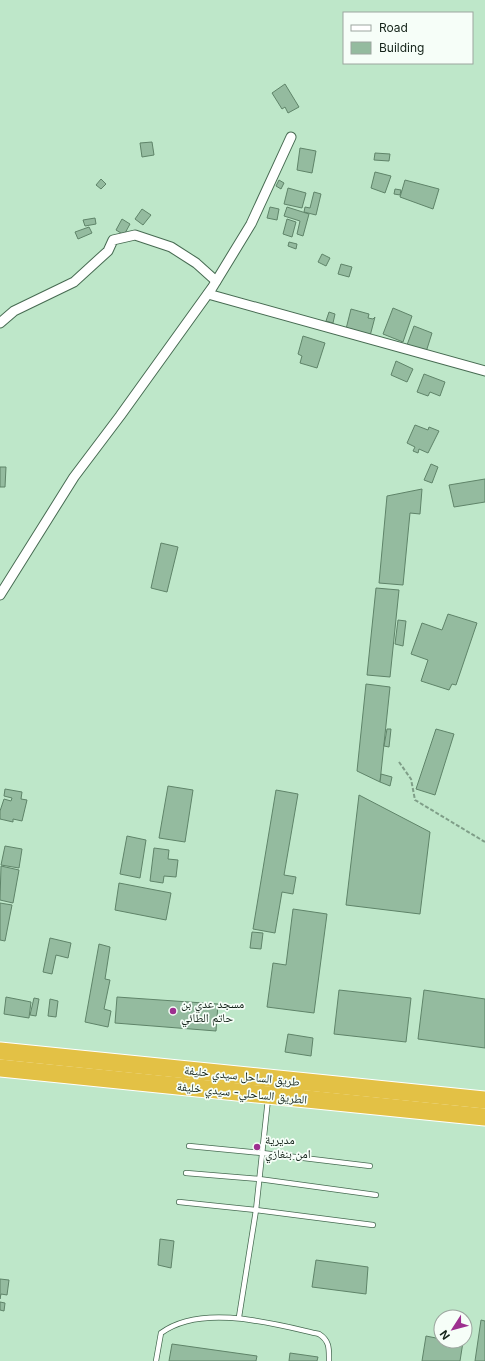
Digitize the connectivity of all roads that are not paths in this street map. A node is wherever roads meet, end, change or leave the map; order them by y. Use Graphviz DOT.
graph roads {
  1 [pos="291,137"];
  2 [pos="216,281"];
  3 [pos="208,294"];
  4 [pos="0,322"];
  5 [pos="485,371"];
  6 [pos="0,595"];
  7 [pos="0,1051"];
  8 [pos="0,1068"];
  9 [pos="268,1095"];
  10 [pos="485,1100"];
  11 [pos="485,1117"];
  12 [pos="189,1146"];
  13 [pos="262,1153"];
  14 [pos="370,1166"];
  15 [pos="186,1172"];
  16 [pos="259,1179"];
  17 [pos="376,1195"];
  18 [pos="179,1202"];
  19 [pos="256,1210"];
  20 [pos="373,1226"];
  21 [pos="239,1317"];
  22 [pos="156,1361"];
  23 [pos="329,1361"];
  1 -- 2 [label="street"];
  2 -- 3 [label="street"];
  2 -- 4 [label="street"];
  3 -- 5 [label="street"];
  3 -- 6 [label="street"];
  7 -- 10 [label="highway, طريق الساحل سيدي خليفة"];
  8 -- 9 [label="highway, الطريق الساحلي- سيدي خليفة"];
  9 -- 11 [label="highway, الطريق الساحلي- سيدي خليفة"];
  9 -- 13 [label="lane"];
  12 -- 13 [label="lane"];
  13 -- 14 [label="lane"];
  13 -- 16 [label="lane"];
  15 -- 16 [label="lane"];
  16 -- 17 [label="lane"];
  16 -- 19 [label="lane"];
  18 -- 19 [label="lane"];
  19 -- 20 [label="lane"];
  19 -- 21 [label="lane"];
  21 -- 22 [label="lane"];
  21 -- 23 [label="lane"];
}
